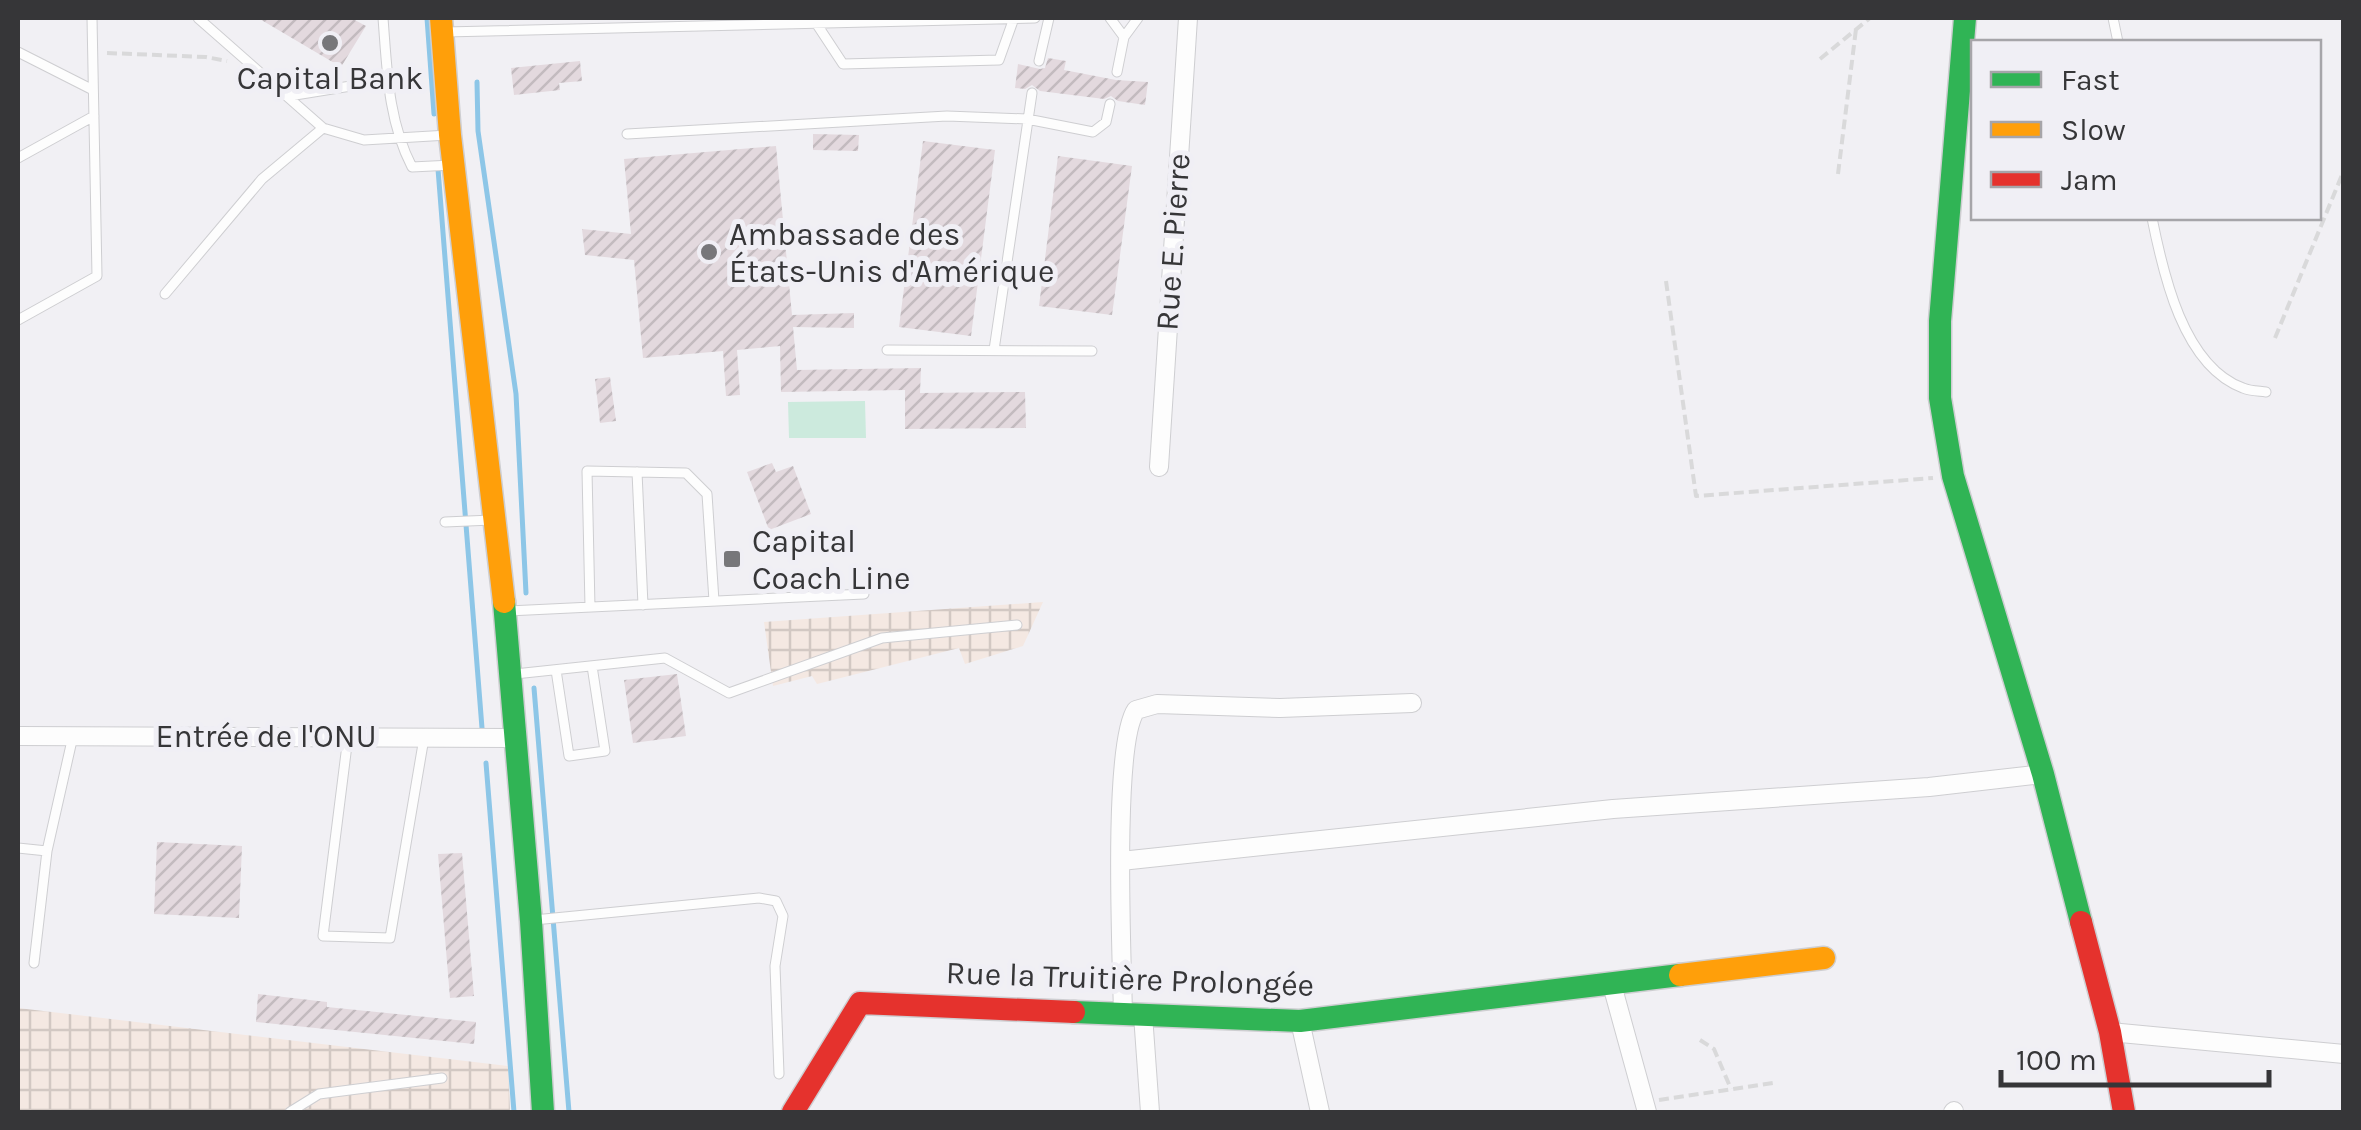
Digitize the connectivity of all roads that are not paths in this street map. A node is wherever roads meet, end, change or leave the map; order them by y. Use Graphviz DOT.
graph roads {
  1 [pos="92,18"];
  2 [pos="198,18"];
  3 [pos="383,18"];
  4 [pos="1014,18"];
  5 [pos="1035,18"];
  6 [pos="1049,18"];
  7 [pos="1110,18"];
  8 [pos="1138,18"];
  9 [pos="1188,18"];
  10 [pos="1965,18"];
  11 [pos="816,23"];
  12 [pos="442,25"];
  13 [pos="1124,37"];
  14 [pos="18,52"];
  15 [pos="1039,62"];
  16 [pos="1117,72"];
  17 [pos="388,80"];
  18 [pos="1966,87"];
  19 [pos="94,90"];
  20 [pos="1032,93"];
  21 [pos="288,96"];
  22 [pos="1110,104"];
  23 [pos="94,116"];
  24 [pos="1026,119"];
  25 [pos="324,128"];
  26 [pos="627,134"];
  27 [pos="450,135"];
  28 [pos="398,140"];
  29 [pos="18,158"];
  30 [pos="455,165"];
  31 [pos="2152,220"];
  32 [pos="165,294"];
  33 [pos="18,320"];
  34 [pos="887,350"];
  35 [pos="994,350"];
  36 [pos="1092,351"];
  37 [pos="2266,392"];
  38 [pos="1159,468"];
  39 [pos="636,472"];
  40 [pos="494,520"];
  41 [pos="445,522"];
  42 [pos="864,594"];
  43 [pos="714,601"];
  44 [pos="643,605"];
  45 [pos="590,607"];
  46 [pos="504,611"];
  47 [pos="1017,625"];
  48 [pos="592,666"];
  49 [pos="556,670"];
  50 [pos="509,675"];
  51 [pos="1412,702"];
  52 [pos="18,736"];
  53 [pos="73,736"];
  54 [pos="348,736"];
  55 [pos="425,736"];
  56 [pos="515,738"];
  57 [pos="2043,774"];
  58 [pos="18,848"];
  59 [pos="47,851"];
  60 [pos="1121,861"];
  61 [pos="532,920"];
  62 [pos="1824,958"];
  63 [pos="34,963"];
  64 [pos="1612,985"];
  65 [pos="1133,1015"];
  66 [pos="1300,1021"];
  67 [pos="2110,1032"];
  68 [pos="2344,1054"];
  69 [pos="779,1074"];
  70 [pos="442,1078"];
  71 [pos="1646,1107"];
  72 [pos="290,1112"];
  73 [pos="543,1112"];
  74 [pos="793,1112"];
  75 [pos="1150,1112"];
  76 [pos="1320,1112"];
  77 [pos="2124,1112"];
  1 -- 19 [label="lane"];
  2 -- 21 [label="lane"];
  3 -- 17 [label="lane"];
  4 -- 5 [label="lane"];
  4 -- 11 [label="lane"];
  4 -- 11 [label="lane"];
  6 -- 15 [label="lane"];
  7 -- 13 [label="lane"];
  8 -- 13 [label="lane"];
  9 -- 38 [label="street, Rue E. Pierre"];
  10 -- 18 [label="street"];
  11 -- 12 [label="lane"];
  12 -- 27 [label="street"];
  13 -- 16 [label="lane"];
  14 -- 19 [label="lane"];
  17 -- 21 [label="lane"];
  17 -- 28 [label="lane"];
  18 -- 57 [label="street"];
  19 -- 23 [label="lane"];
  20 -- 24 [label="lane"];
  21 -- 25 [label="lane"];
  22 -- 24 [label="lane"];
  23 -- 29 [label="lane"];
  23 -- 33 [label="lane"];
  24 -- 26 [label="lane"];
  24 -- 35 [label="lane"];
  25 -- 28 [label="lane"];
  25 -- 32 [label="lane"];
  27 -- 28 [label="lane"];
  27 -- 30 [label="street"];
  28 -- 30 [label="lane"];
  30 -- 40 [label="street"];
  31 -- 37 [label="lane"];
  34 -- 35 [label="lane"];
  35 -- 36 [label="lane"];
  39 -- 43 [label="lane"];
  39 -- 44 [label="lane"];
  39 -- 45 [label="lane"];
  40 -- 41 [label="lane"];
  40 -- 46 [label="street"];
  42 -- 43 [label="lane"];
  43 -- 44 [label="lane"];
  44 -- 45 [label="lane"];
  45 -- 46 [label="lane"];
  46 -- 50 [label="street"];
  47 -- 48 [label="lane"];
  48 -- 49 [label="lane"];
  48 -- 49 [label="lane"];
  49 -- 50 [label="lane"];
  50 -- 56 [label="street"];
  51 -- 60 [label="street"];
  52 -- 53 [label="street, Entrée de l'ONU"];
  53 -- 54 [label="street, Entrée de l'ONU"];
  53 -- 59 [label="lane"];
  54 -- 55 [label="street, Entrée de l'ONU"];
  54 -- 55 [label="lane"];
  55 -- 56 [label="street, Entrée de l'ONU"];
  56 -- 61 [label="street"];
  57 -- 60 [label="street"];
  57 -- 67 [label="street"];
  58 -- 59 [label="lane"];
  59 -- 63 [label="lane"];
  60 -- 65 [label="street"];
  61 -- 69 [label="lane"];
  61 -- 73 [label="street"];
  62 -- 64 [label="street, Rue la Truitière Prolongée"];
  64 -- 66 [label="street, Rue la Truitière Prolongée"];
  64 -- 71 [label="street"];
  65 -- 66 [label="street, Rue la Truitière Prolongée"];
  65 -- 74 [label="street, Rue la Truitière Prolongée"];
  65 -- 75 [label="street"];
  66 -- 76 [label="street"];
  67 -- 68 [label="street"];
  67 -- 77 [label="street"];
  70 -- 72 [label="lane"];
}
